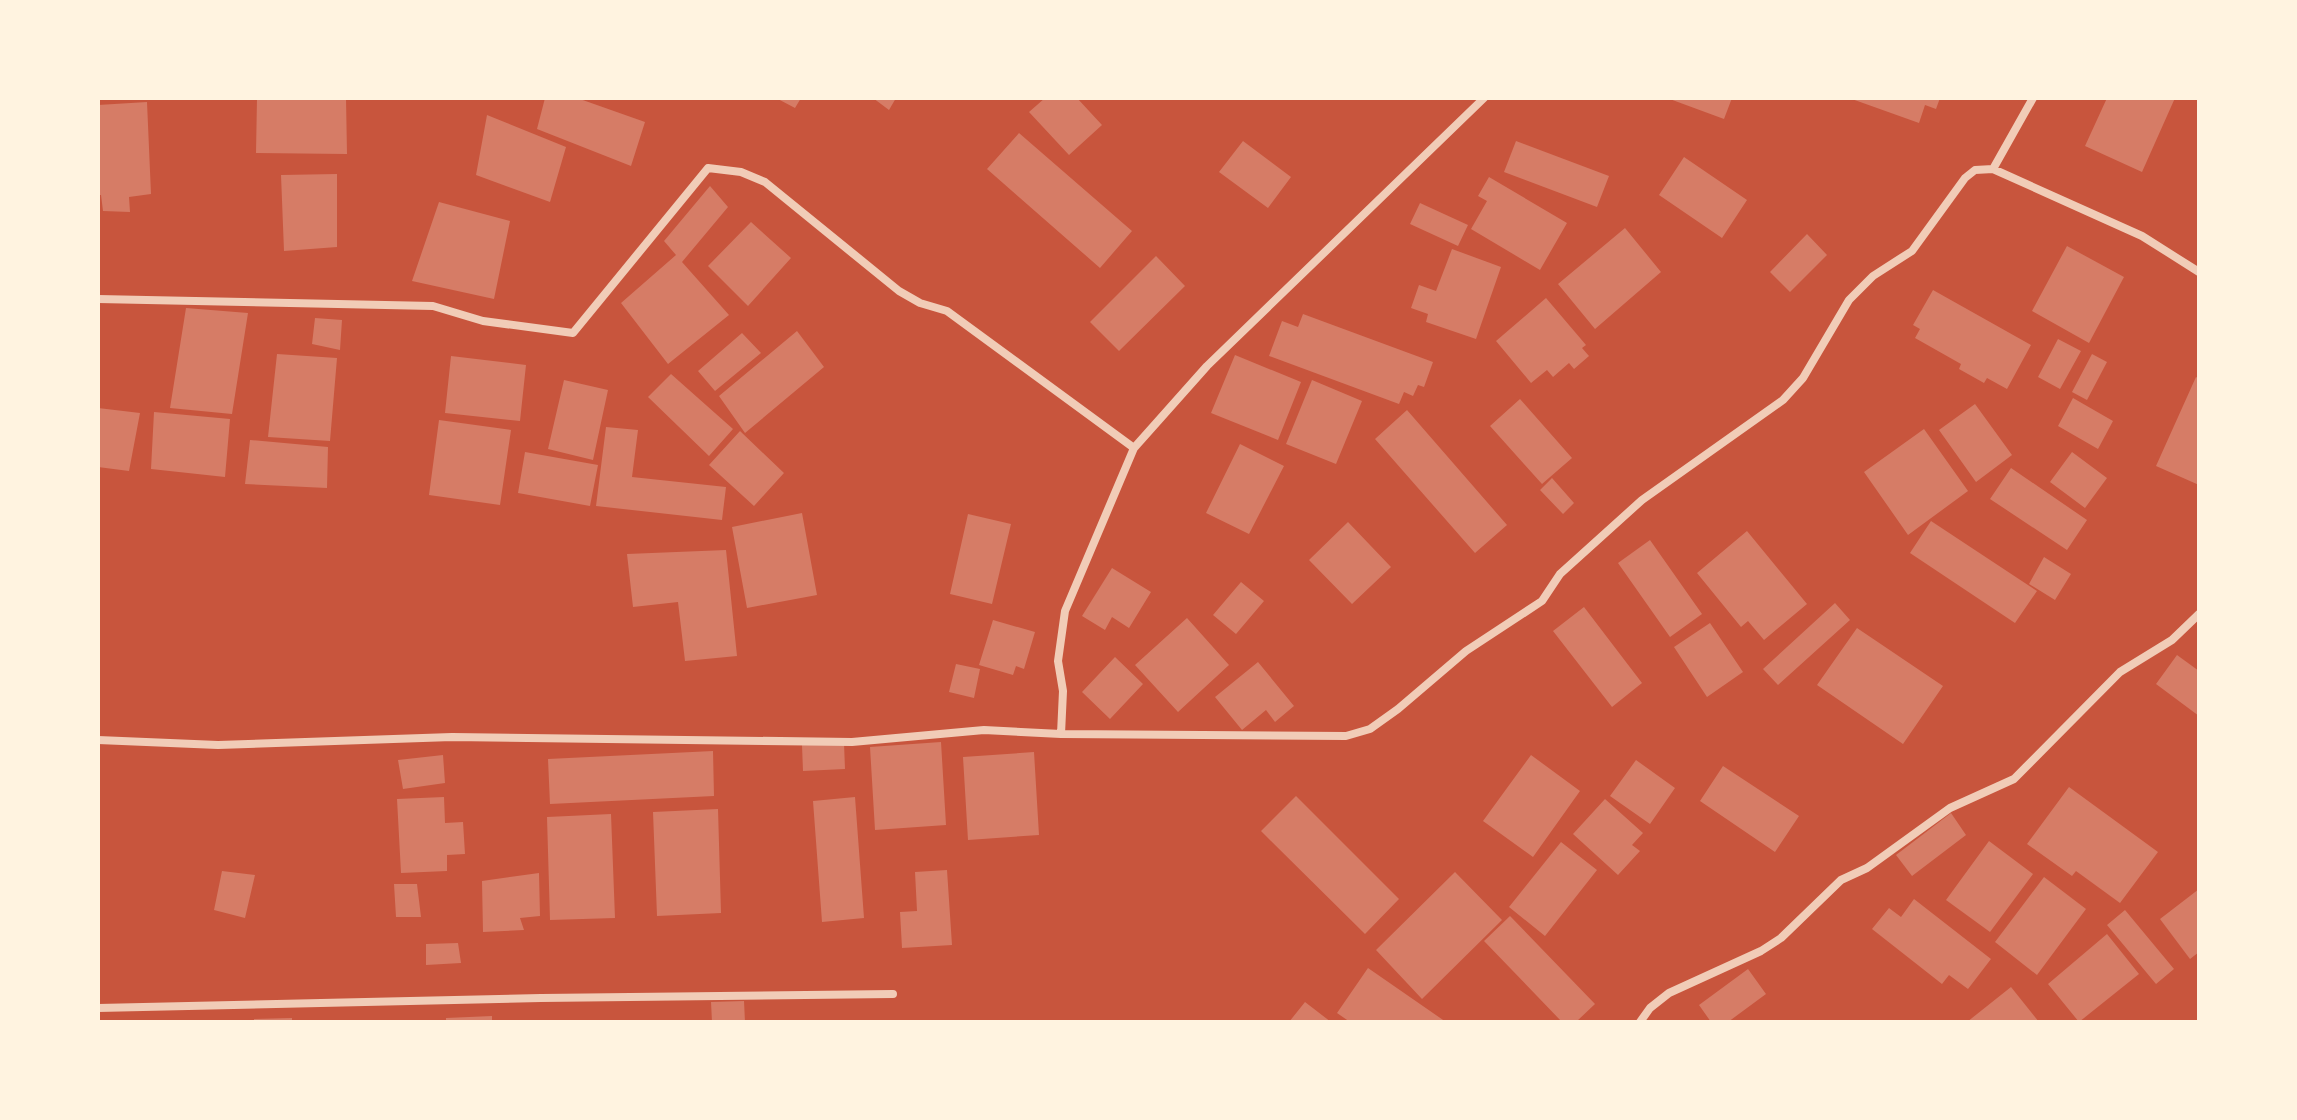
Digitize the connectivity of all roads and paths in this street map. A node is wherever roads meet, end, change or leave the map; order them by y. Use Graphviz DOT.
graph roads {
  1 [pos="1484,98"];
  2 [pos="2033,98"];
  3 [pos="1993,169"];
  4 [pos="2199,272"];
  5 [pos="98,299"];
  6 [pos="1134,448"];
  7 [pos="2199,614"];
  8 [pos="1061,734"];
  9 [pos="98,740"];
  10 [pos="893,994"];
  11 [pos="98,1008"];
  12 [pos="1640,1022"];
  1 -- 6 [label="street"];
  2 -- 3 [label="street"];
  3 -- 4 [label="street"];
  3 -- 8 [label="street"];
  5 -- 6 [label="street"];
  6 -- 8 [label="street"];
  7 -- 12 [label="street"];
  8 -- 9 [label="street"];
  10 -- 11 [label="street"];
}
